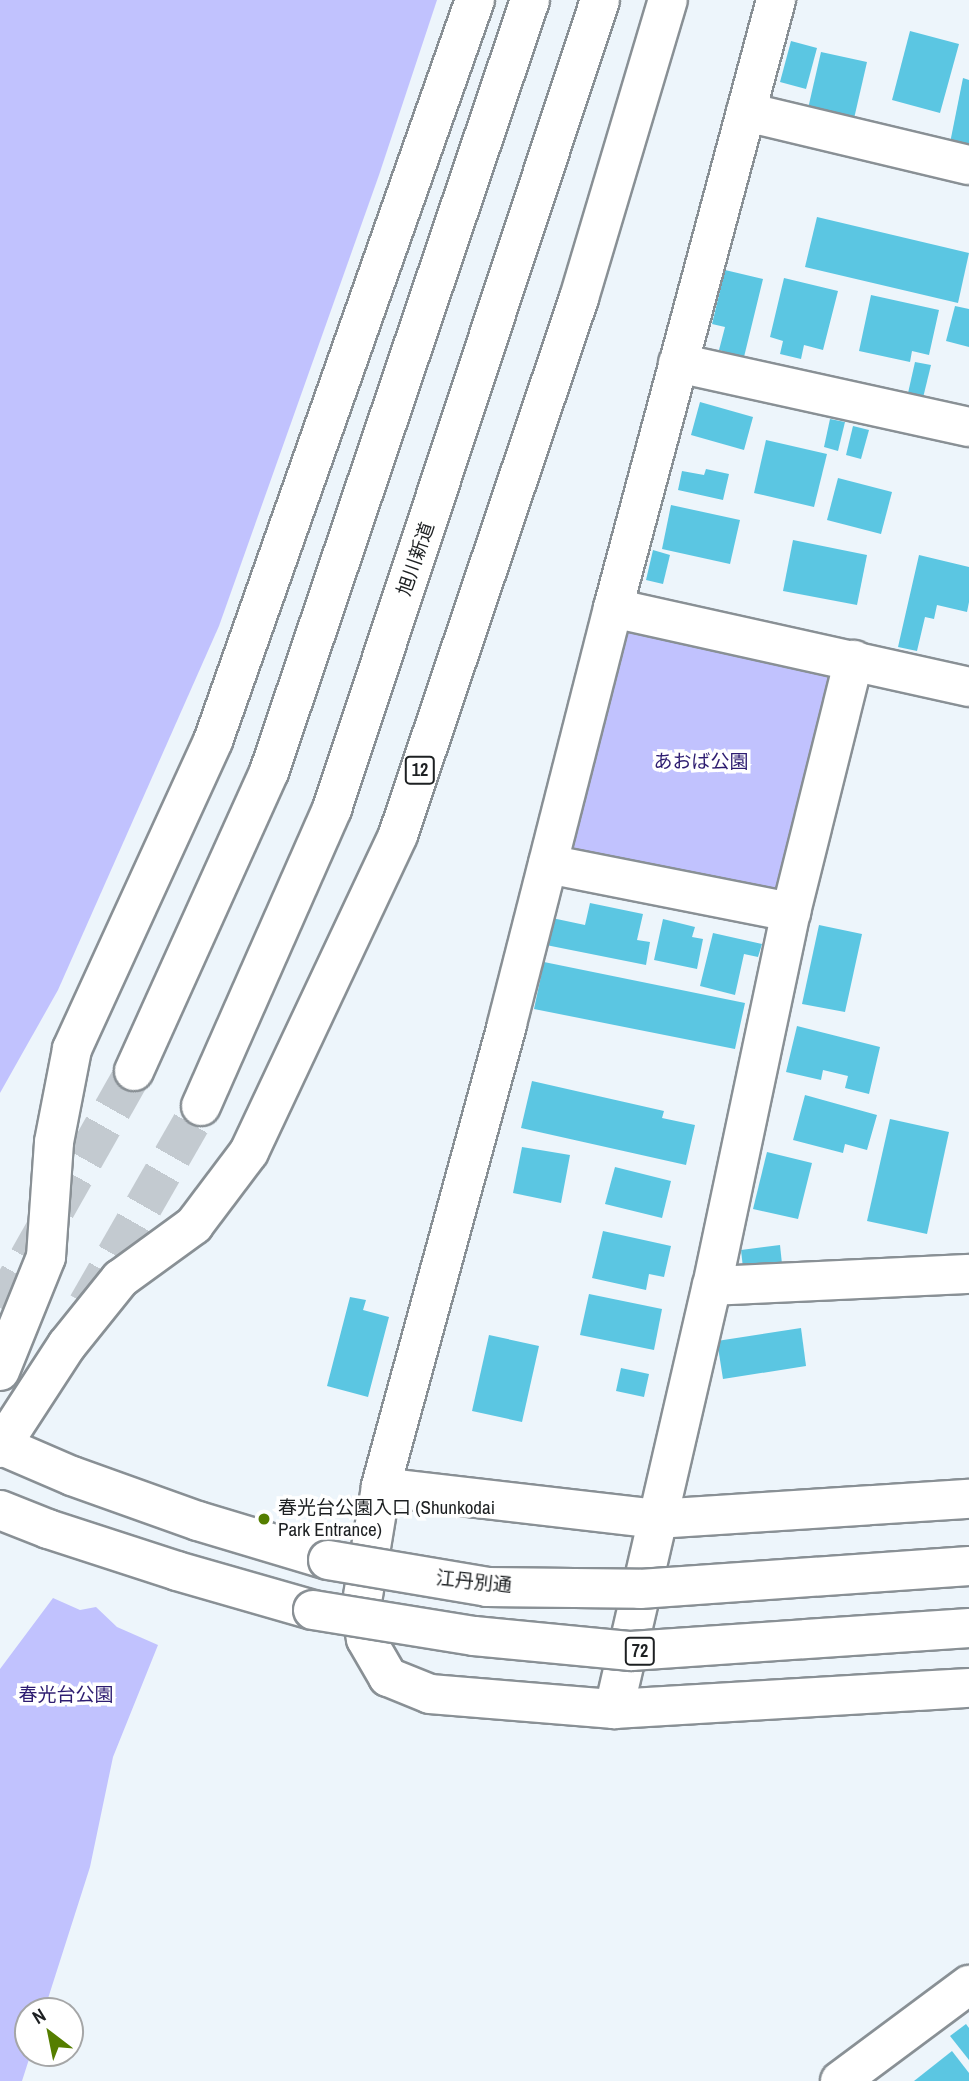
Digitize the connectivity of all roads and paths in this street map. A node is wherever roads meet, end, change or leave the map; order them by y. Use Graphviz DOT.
graph roads {
  1 [pos="475,0"];
  2 [pos="530,0"];
  3 [pos="600,0"];
  4 [pos="668,0"];
  5 [pos="776,0"];
  6 [pos="746,112"];
  7 [pos="969,165"];
  8 [pos="678,363"];
  9 [pos="969,427"];
  10 [pos="612,608"];
  11 [pos="854,660"];
  12 [pos="969,687"];
  13 [pos="548,864"];
  14 [pos="791,912"];
  15 [pos="134,1071"];
  16 [pos="201,1106"];
  17 [pos="969,1274"];
  18 [pos="712,1286"];
  19 [pos="0,1370"];
  20 [pos="0,1446"];
  21 [pos="381,1488"];
  22 [pos="969,1499"];
  23 [pos="0,1510"];
  24 [pos="656,1519"];
  25 [pos="969,1566"];
  26 [pos="969,1628"];
  27 [pos="969,1688"];
  28 [pos="614,1709"];
  29 [pos="969,1985"];
  30 [pos="840,2081"];
  1 -- 19 [label="main road"];
  2 -- 15 [label="main road"];
  3 -- 16 [label="main road, 旭川新道"];
  4 -- 20 [label="main road, 12"];
  5 -- 6 [label="main road"];
  6 -- 7 [label="main road"];
  6 -- 8 [label="main road"];
  8 -- 9 [label="main road"];
  8 -- 10 [label="main road"];
  10 -- 11 [label="main road"];
  10 -- 13 [label="main road"];
  11 -- 12 [label="main road"];
  11 -- 14 [label="main road"];
  13 -- 14 [label="main road"];
  13 -- 21 [label="main road"];
  14 -- 18 [label="main road"];
  17 -- 18 [label="main road"];
  18 -- 24 [label="main road"];
  20 -- 25 [label="main road, 江丹別通, bridge"];
  21 -- 24 [label="main road"];
  21 -- 28 [label="main road"];
  22 -- 24 [label="main road"];
  23 -- 26 [label="main road, 72, bridge"];
  24 -- 28 [label="main road"];
  27 -- 28 [label="main road"];
  29 -- 30 [label="main road"];
}
